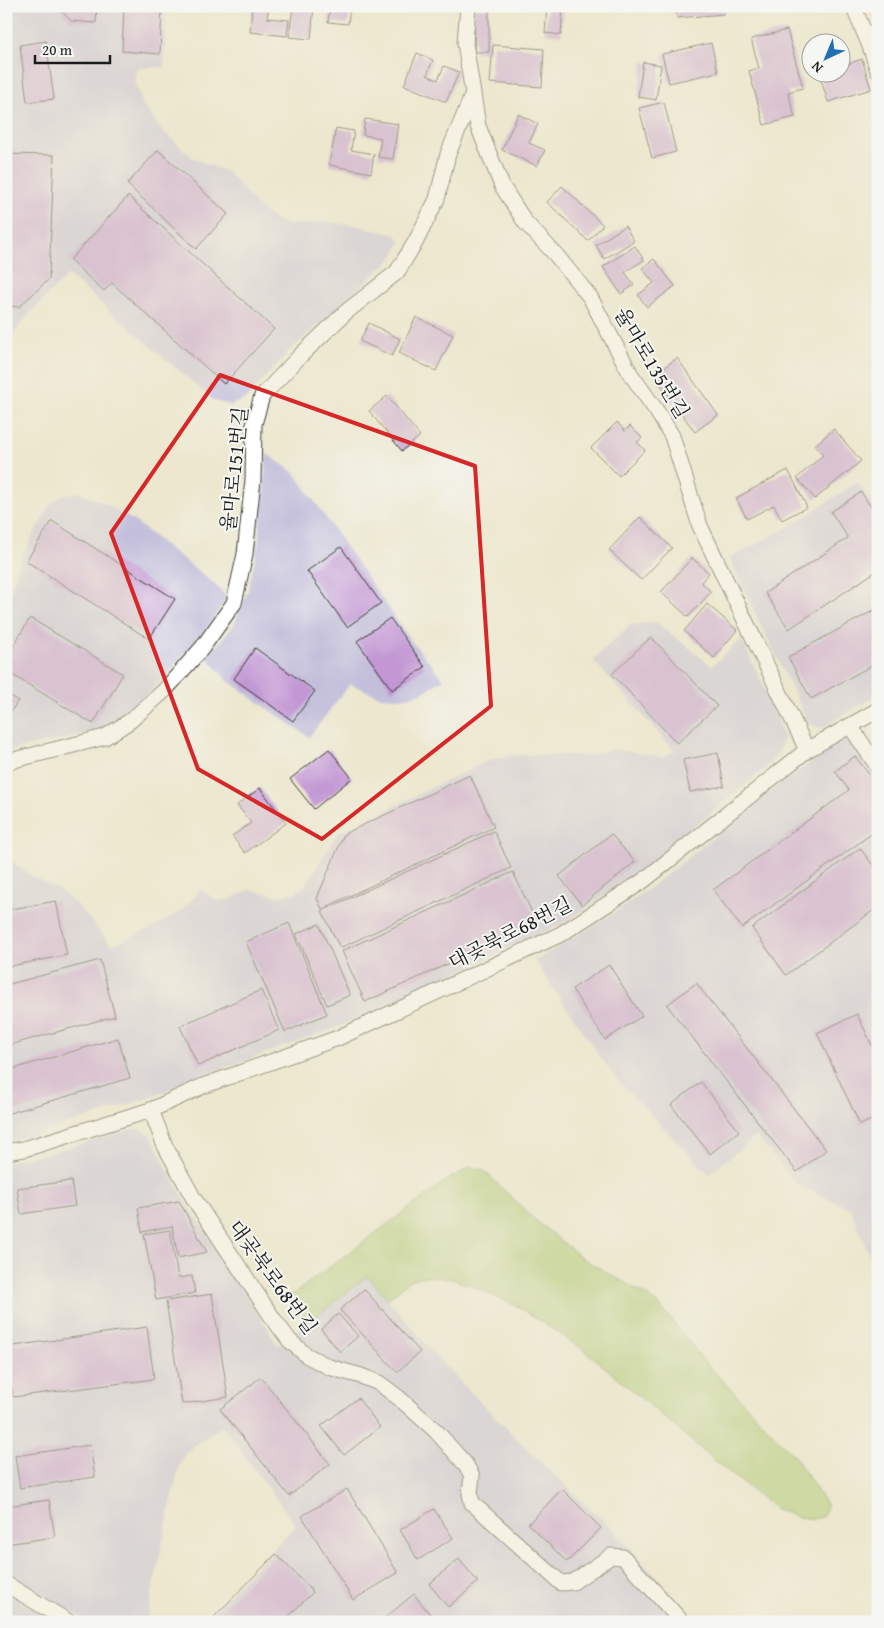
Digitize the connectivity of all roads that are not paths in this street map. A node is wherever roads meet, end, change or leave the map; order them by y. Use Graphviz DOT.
graph roads {
  1 [pos="468,6"];
  2 [pos="853,6"];
  3 [pos="878,71"];
  4 [pos="473,94"];
  5 [pos="878,710"];
  6 [pos="850,726"];
  7 [pos="807,750"];
  8 [pos="6,764"];
  9 [pos="878,767"];
  10 [pos="152,1110"];
  11 [pos="6,1152"];
  12 [pos="6,1584"];
  13 [pos="69,1622"];
  14 [pos="682,1622"];
  1 -- 4 [label="lane, 율마로135번길"];
  2 -- 3 [label="lane"];
  4 -- 7 [label="lane, 율마로135번길"];
  4 -- 8 [label="lane, 율마로151번길"];
  5 -- 6 [label="lane, 대곶북로68번길"];
  6 -- 7 [label="lane, 대곶북로68번길"];
  6 -- 9 [label="lane"];
  7 -- 10 [label="lane, 대곶북로68번길"];
  10 -- 11 [label="lane, 대곶북로68번길"];
  10 -- 14 [label="lane, 대곶북로68번길"];
  12 -- 13 [label="lane"];
}
